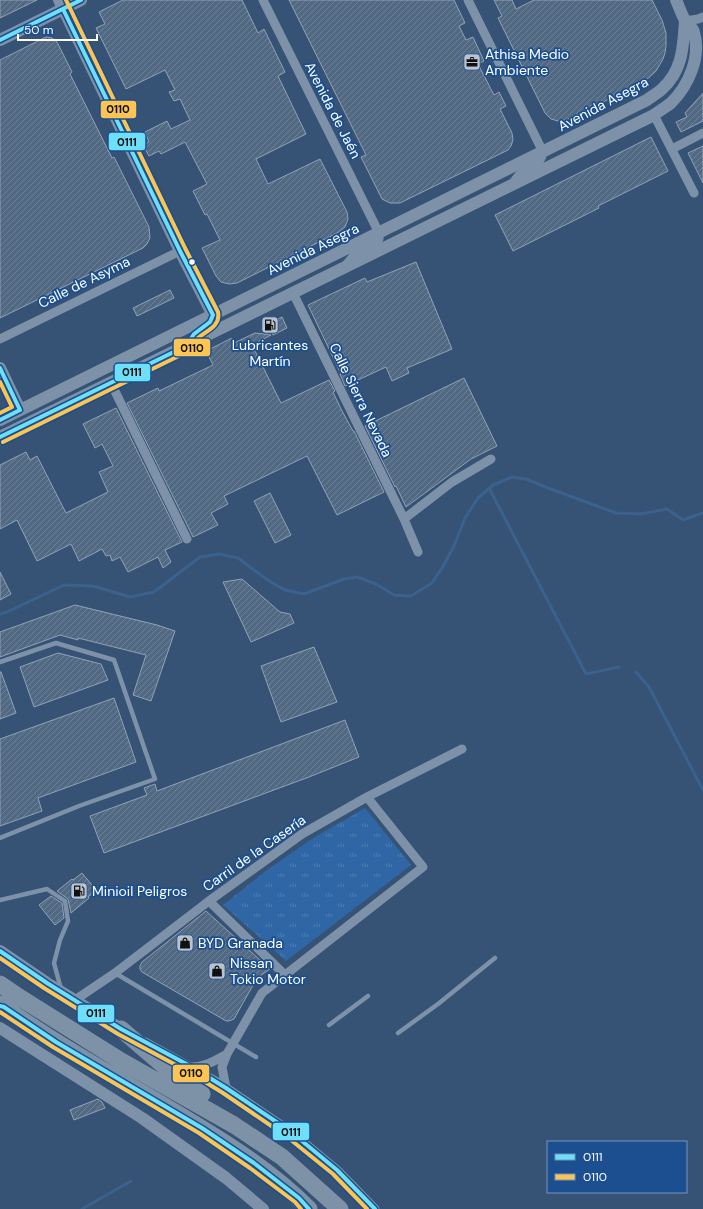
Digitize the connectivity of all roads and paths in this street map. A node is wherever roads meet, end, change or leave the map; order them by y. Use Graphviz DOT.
graph roads {
  1 [pos="81,0"];
  2 [pos="263,0"];
  3 [pos="468,0"];
  4 [pos="676,0"];
  5 [pos="61,4"];
  6 [pos="703,17"];
  7 [pos="686,21"];
  8 [pos="0,40"];
  9 [pos="654,115"];
  10 [pos="703,133"];
  11 [pos="672,149"];
  12 [pos="543,152"];
  13 [pos="511,185"];
  14 [pos="694,194"];
  15 [pos="379,233"];
  16 [pos="180,251"];
  17 [pos="344,268"];
  18 [pos="293,293"];
  19 [pos="213,315"];
  20 [pos="0,339"];
  21 [pos="186,346"];
  22 [pos="0,368"];
  23 [pos="104,368"];
  24 [pos="111,383"];
  25 [pos="20,410"];
  26 [pos="40,418"];
  27 [pos="0,420"];
  28 [pos="0,437"];
  29 [pos="491,459"];
  30 [pos="404,519"];
  31 [pos="187,539"];
  32 [pos="418,552"];
  33 [pos="0,662"];
  34 [pos="462,749"];
  35 [pos="367,797"];
  36 [pos="0,838"];
  37 [pos="0,900"];
  38 [pos="209,901"];
  39 [pos="0,951"];
  40 [pos="495,958"];
  41 [pos="115,973"];
  42 [pos="285,975"];
  43 [pos="0,984"];
  44 [pos="62,992"];
  45 [pos="368,996"];
  46 [pos="75,1000"];
  47 [pos="1,1006"];
  48 [pos="330,1025"];
  49 [pos="0,1028"];
  50 [pos="121,1029"];
  51 [pos="398,1033"];
  52 [pos="233,1043"];
  53 [pos="227,1054"];
  54 [pos="256,1057"];
  55 [pos="192,1067"];
  56 [pos="222,1085"];
  57 [pos="234,1125"];
  58 [pos="263,1209"];
  59 [pos="309,1209"];
  60 [pos="340,1209"];
  61 [pos="375,1209"];
  1 -- 5 [label="street"];
  2 -- 15 [label="street, Avenida de Jaén"];
  3 -- 12 [label="street"];
  4 -- 7 [label="street"];
  5 -- 8 [label="street"];
  5 -- 16 [label="street"];
  6 -- 7 [label="street"];
  7 -- 9 [label="street"];
  7 -- 12 [label="street, Avenida Asegra"];
  9 -- 11 [label="street"];
  9 -- 13 [label="street"];
  10 -- 11 [label="street"];
  11 -- 14 [label="street"];
  12 -- 13 [label="street"];
  12 -- 15 [label="street, Avenida Asegra"];
  13 -- 17 [label="street"];
  15 -- 17 [label="street"];
  15 -- 19 [label="street, Avenida Asegra"];
  16 -- 19 [label="street"];
  16 -- 20 [label="street, Calle de Asyma"];
  17 -- 18 [label="street"];
  18 -- 21 [label="street"];
  18 -- 30 [label="street, Calle Sierra Nevada"];
  19 -- 21 [label="street"];
  19 -- 23 [label="street, Avenida Asegra"];
  21 -- 24 [label="street"];
  22 -- 25 [label="street"];
  23 -- 24 [label="street"];
  23 -- 25 [label="street, Avenida Asegra"];
  24 -- 26 [label="street"];
  24 -- 31 [label="street"];
  25 -- 26 [label="street"];
  25 -- 27 [label="street, Avenida Asegra"];
  26 -- 28 [label="street"];
  29 -- 30 [label="street"];
  30 -- 32 [label="street, Calle Sierra Nevada"];
  33 -- 36 [label="lane"];
  34 -- 35 [label="street, Carril de la Casería"];
  35 -- 38 [label="street, Carril de la Casería"];
  35 -- 42 [label="street"];
  37 -- 44 [label="lane"];
  38 -- 41 [label="street, Carril de la Casería"];
  38 -- 42 [label="street"];
  39 -- 44 [label="street"];
  40 -- 51 [label="lane"];
  41 -- 46 [label="street, Carril de la Casería"];
  41 -- 52 [label="lane"];
  42 -- 52 [label="street"];
  43 -- 57 [label="highway"];
  44 -- 46 [label="street"];
  45 -- 48 [label="lane"];
  46 -- 50 [label="street"];
  47 -- 59 [label="highway"];
  49 -- 58 [label="street"];
  50 -- 55 [label="street"];
  50 -- 57 [label="highway"];
  52 -- 53 [label="street"];
  52 -- 54 [label="lane"];
  53 -- 55 [label="street"];
  53 -- 56 [label="street"];
  55 -- 56 [label="street"];
  56 -- 61 [label="street"];
  57 -- 60 [label="highway"];
}
